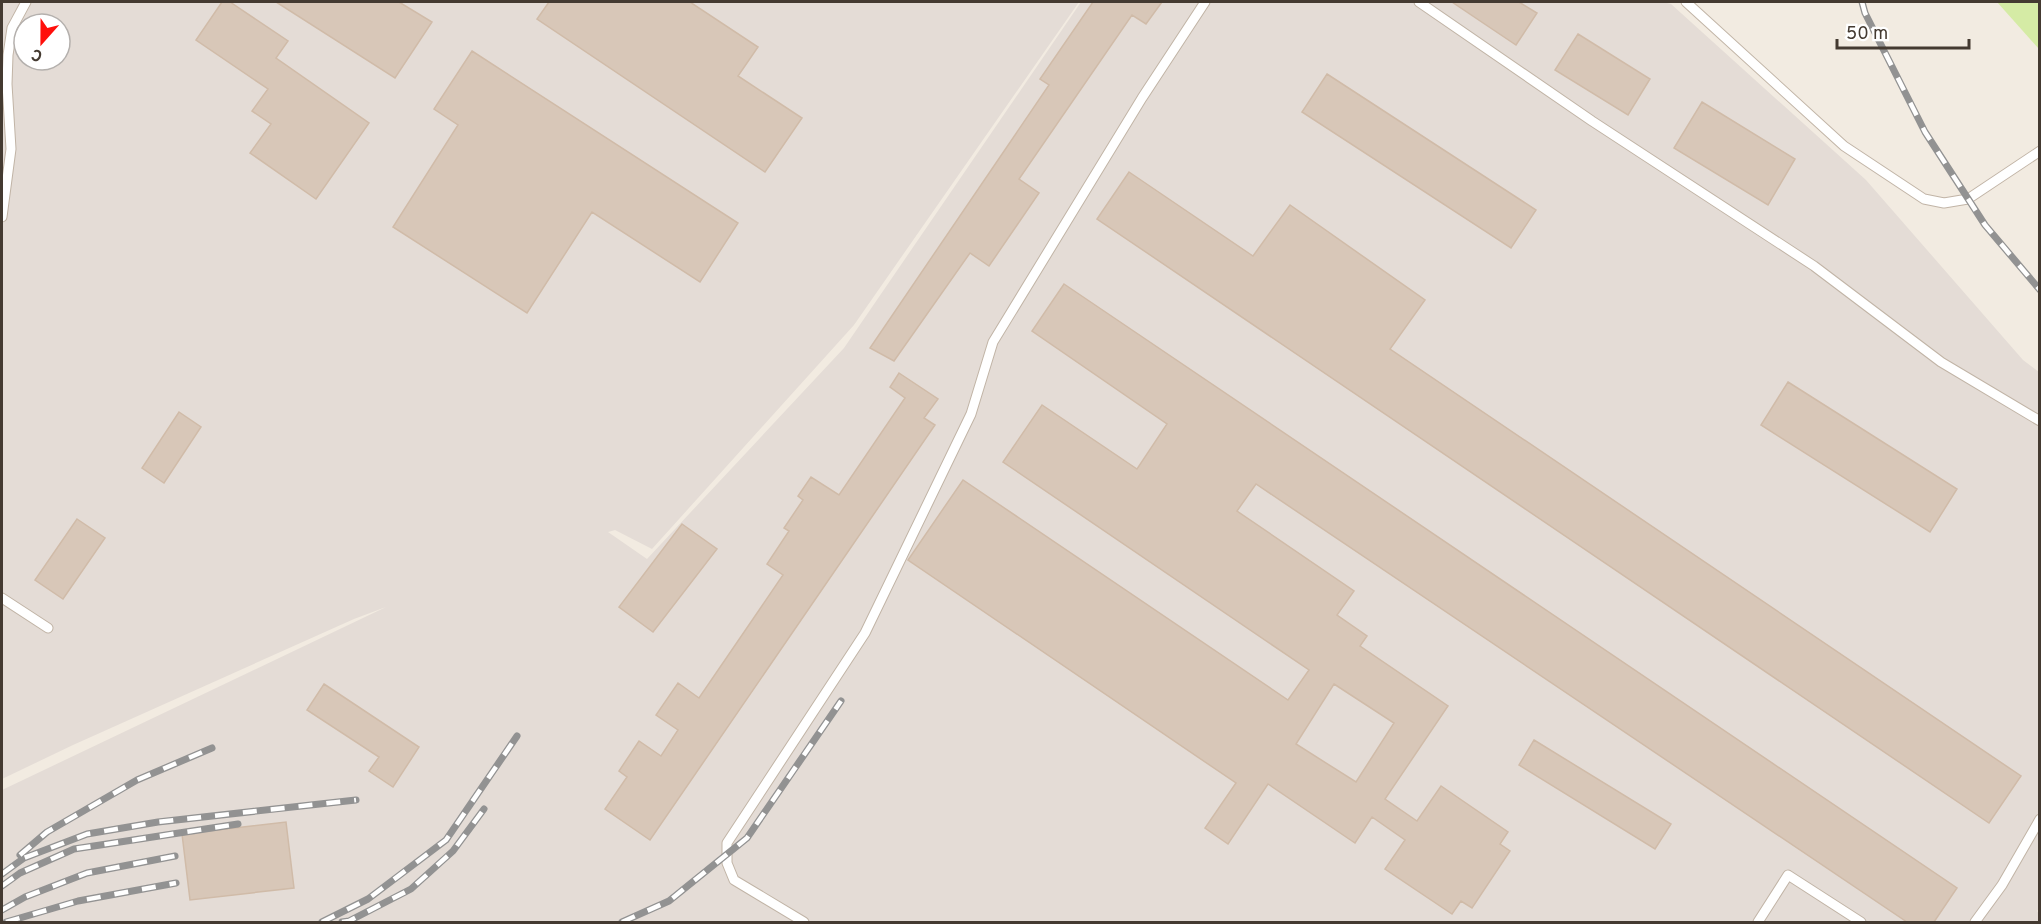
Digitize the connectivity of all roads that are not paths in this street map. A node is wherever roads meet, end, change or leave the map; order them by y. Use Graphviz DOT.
graph roads {
  1 [pos="26,2"];
  2 [pos="1205,2"];
  3 [pos="1419,2"];
  4 [pos="1686,2"];
  5 [pos="2040,151"];
  6 [pos="2,216"];
  7 [pos="2040,421"];
  8 [pos="2,598"];
  9 [pos="48,628"];
  10 [pos="2040,819"];
  11 [pos="1759,921"];
  12 [pos="804,922"];
  13 [pos="1771,922"];
  14 [pos="1857,922"];
  15 [pos="1975,922"];
  1 -- 6 [label="lane"];
  2 -- 12 [label="lane"];
  3 -- 7 [label="lane"];
  4 -- 5 [label="lane"];
  8 -- 9 [label="lane"];
  10 -- 15 [label="lane"];
  11 -- 13 [label="lane"];
  11 -- 14 [label="lane"];
}
